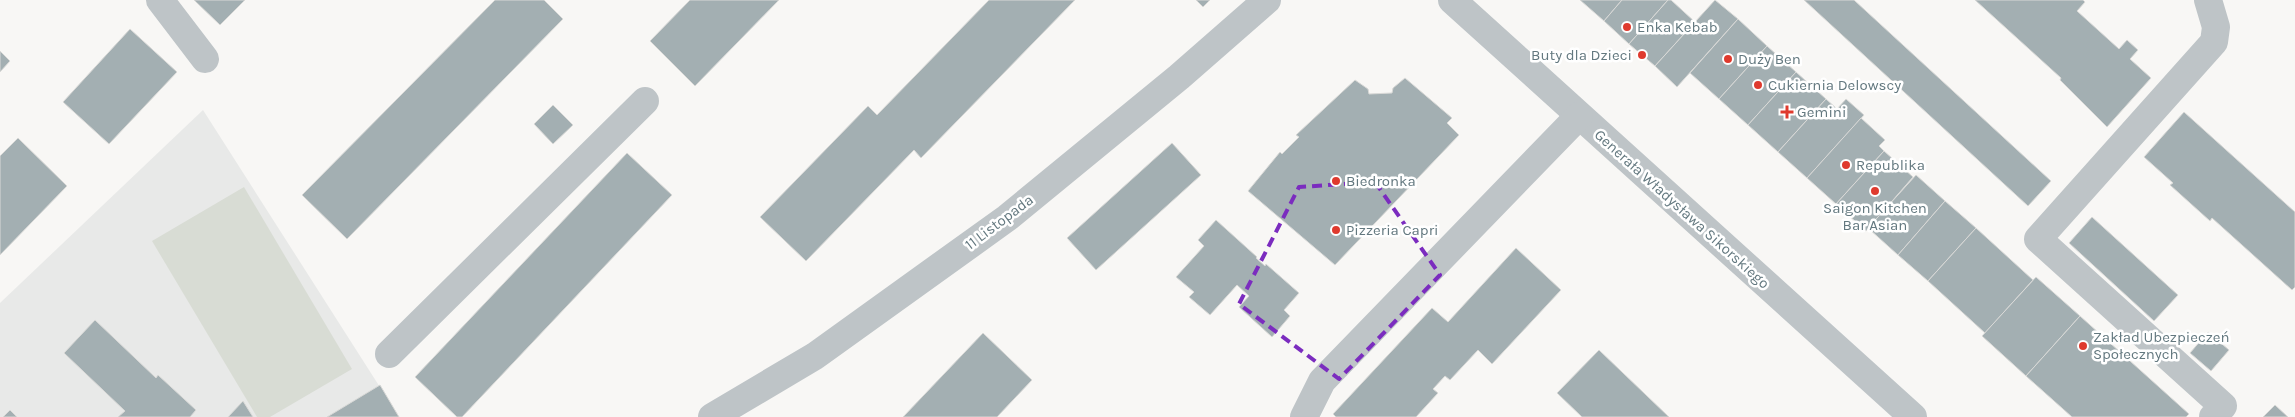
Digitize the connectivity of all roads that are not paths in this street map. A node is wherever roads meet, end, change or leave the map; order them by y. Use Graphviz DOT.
graph roads {
  1 [pos="160,0"];
  2 [pos="1267,0"];
  3 [pos="1452,0"];
  4 [pos="2208,0"];
  5 [pos="205,60"];
  6 [pos="645,100"];
  7 [pos="1579,116"];
  8 [pos="389,354"];
  9 [pos="712,417"];
  10 [pos="1304,417"];
  11 [pos="1913,417"];
  12 [pos="2212,417"];
  1 -- 5 [label="street"];
  2 -- 9 [label="street, 11 Listopada"];
  3 -- 7 [label="street, Generała Władysława Sikorskiego"];
  4 -- 12 [label="street"];
  6 -- 8 [label="street"];
  7 -- 10 [label="street"];
  7 -- 11 [label="street, Generała Władysława Sikorskiego"];
}
